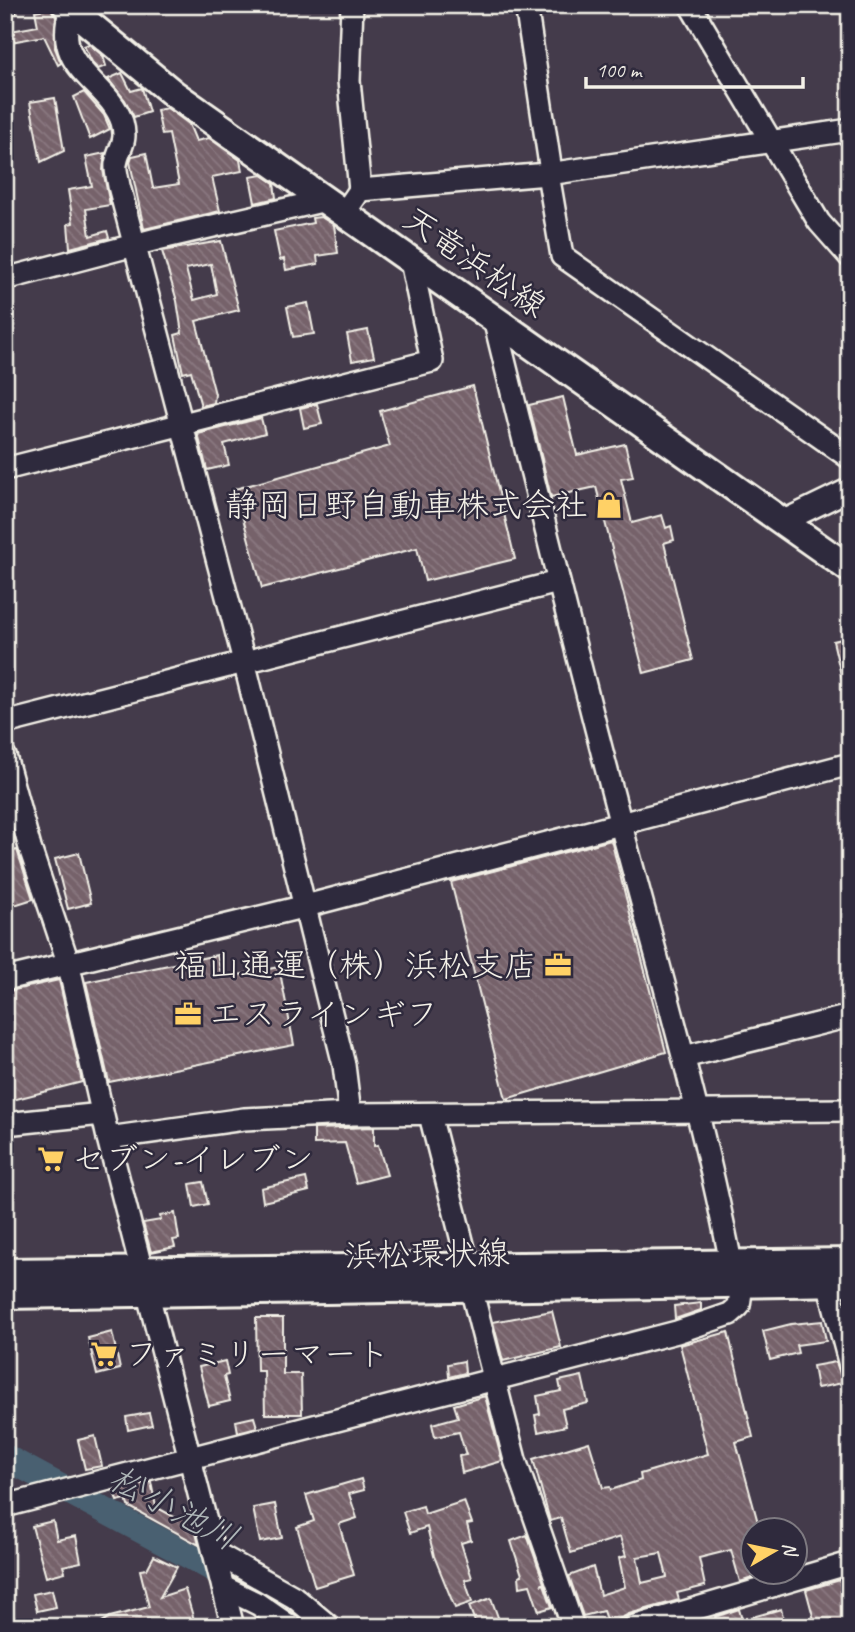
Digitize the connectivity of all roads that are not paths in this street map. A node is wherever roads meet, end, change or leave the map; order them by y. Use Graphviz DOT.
graph roads {
  1 [pos="352,5"];
  2 [pos="526,5"];
  3 [pos="69,7"];
  4 [pos="697,9"];
  5 [pos="850,130"];
  6 [pos="774,142"];
  7 [pos="548,174"];
  8 [pos="360,190"];
  9 [pos="335,206"];
  10 [pos="134,245"];
  11 [pos="850,257"];
  12 [pos="411,261"];
  13 [pos="5,279"];
  14 [pos="494,319"];
  15 [pos="181,426"];
  16 [pos="850,458"];
  17 [pos="5,469"];
  18 [pos="850,489"];
  19 [pos="782,522"];
  20 [pos="850,569"];
  21 [pos="558,582"];
  22 [pos="244,661"];
  23 [pos="5,723"];
  24 [pos="5,756"];
  25 [pos="850,764"];
  26 [pos="621,824"];
  27 [pos="302,907"];
  28 [pos="68,962"];
  29 [pos="5,979"];
  30 [pos="850,1016"];
  31 [pos="684,1056"];
  32 [pos="850,1110"];
  33 [pos="695,1112"];
  34 [pos="102,1114"];
  35 [pos="350,1114"];
  36 [pos="430,1115"];
  37 [pos="5,1124"];
  38 [pos="108,1138"];
  39 [pos="850,1262"];
  40 [pos="5,1272"];
  41 [pos="736,1273"];
  42 [pos="470,1278"];
  43 [pos="145,1281"];
  44 [pos="839,1282"];
  45 [pos="5,1294"];
  46 [pos="850,1365"];
  47 [pos="493,1380"];
  48 [pos="189,1457"];
  49 [pos="5,1506"];
  50 [pos="215,1557"];
  51 [pos="850,1563"];
  52 [pos="223,1587"];
  53 [pos="233,1627"];
  54 [pos="291,1627"];
  55 [pos="330,1627"];
  56 [pos="573,1627"];
  57 [pos="633,1627"];
  1 -- 8 [label="street"];
  2 -- 7 [label="street"];
  3 -- 9 [label="main road, 天竜浜松線"];
  3 -- 10 [label="street"];
  4 -- 6 [label="street"];
  5 -- 6 [label="street"];
  6 -- 7 [label="street"];
  6 -- 11 [label="street"];
  7 -- 8 [label="street"];
  7 -- 16 [label="street"];
  8 -- 9 [label="street"];
  9 -- 10 [label="street"];
  9 -- 12 [label="main road, 天竜浜松線"];
  10 -- 13 [label="street"];
  10 -- 15 [label="street"];
  12 -- 14 [label="main road, 天竜浜松線"];
  12 -- 15 [label="street"];
  14 -- 19 [label="main road, 天竜浜松線"];
  14 -- 21 [label="street"];
  15 -- 17 [label="street"];
  15 -- 22 [label="street"];
  18 -- 19 [label="street"];
  19 -- 20 [label="main road, 天竜浜松線"];
  21 -- 22 [label="street"];
  21 -- 26 [label="street"];
  22 -- 23 [label="street"];
  22 -- 27 [label="street"];
  24 -- 28 [label="street"];
  25 -- 26 [label="street"];
  26 -- 27 [label="street"];
  26 -- 31 [label="street"];
  27 -- 28 [label="street"];
  27 -- 35 [label="street"];
  28 -- 29 [label="street"];
  28 -- 34 [label="street"];
  30 -- 31 [label="street"];
  31 -- 33 [label="street"];
  32 -- 33 [label="street"];
  33 -- 36 [label="street"];
  33 -- 41 [label="street"];
  34 -- 37 [label="street"];
  34 -- 38 [label="street"];
  35 -- 36 [label="street"];
  35 -- 38 [label="street"];
  36 -- 42 [label="street"];
  38 -- 43 [label="street"];
  39 -- 41 [label="main road, 浜松環状線"];
  40 -- 43 [label="main road, 浜松環状線"];
  41 -- 42 [label="main road, 浜松環状線"];
  41 -- 44 [label="main road, 浜松環状線"];
  41 -- 47 [label="street"];
  42 -- 43 [label="main road, 浜松環状線"];
  42 -- 47 [label="street"];
  43 -- 45 [label="main road, 浜松環状線"];
  43 -- 48 [label="street"];
  44 -- 46 [label="street"];
  47 -- 48 [label="street"];
  47 -- 56 [label="street"];
  48 -- 49 [label="street"];
  48 -- 50 [label="street"];
  50 -- 52 [label="street"];
  50 -- 55 [label="street"];
  51 -- 57 [label="street"];
  52 -- 53 [label="street"];
  52 -- 54 [label="street"];
}
